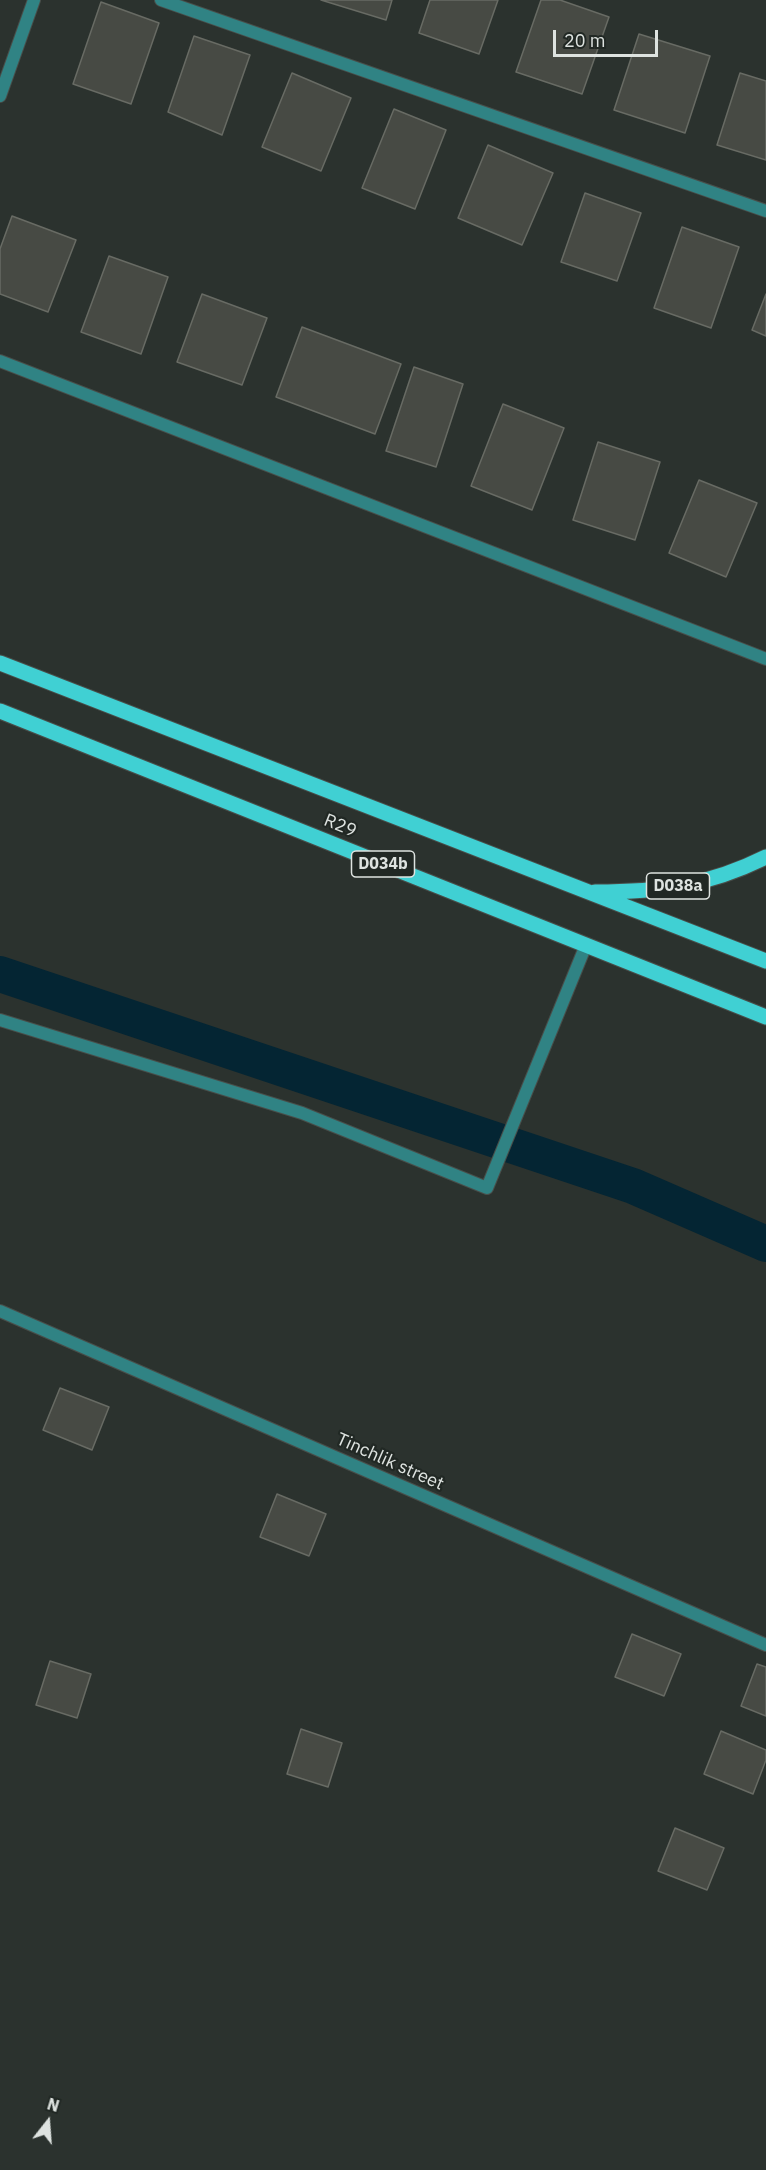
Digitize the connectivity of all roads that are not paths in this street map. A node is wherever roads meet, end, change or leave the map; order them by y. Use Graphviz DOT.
graph roads {
  1 [pos="34,0"];
  2 [pos="161,0"];
  3 [pos="0,96"];
  4 [pos="766,211"];
  5 [pos="0,361"];
  6 [pos="766,659"];
  7 [pos="0,663"];
  8 [pos="0,711"];
  9 [pos="766,856"];
  10 [pos="585,891"];
  11 [pos="586,945"];
  12 [pos="766,961"];
  13 [pos="766,1017"];
  14 [pos="0,1020"];
  15 [pos="0,1311"];
  16 [pos="766,1645"];
  1 -- 3 [label="street"];
  2 -- 4 [label="street"];
  5 -- 6 [label="street"];
  7 -- 10 [label="main road, R29 / D034b"];
  8 -- 11 [label="main road, R29 / D034b"];
  9 -- 10 [label="main road, D038a"];
  10 -- 12 [label="main road, R29 / D034b"];
  11 -- 13 [label="main road, R29 / D034b"];
  11 -- 14 [label="street"];
  15 -- 16 [label="street, Tinchlik street"];
}
